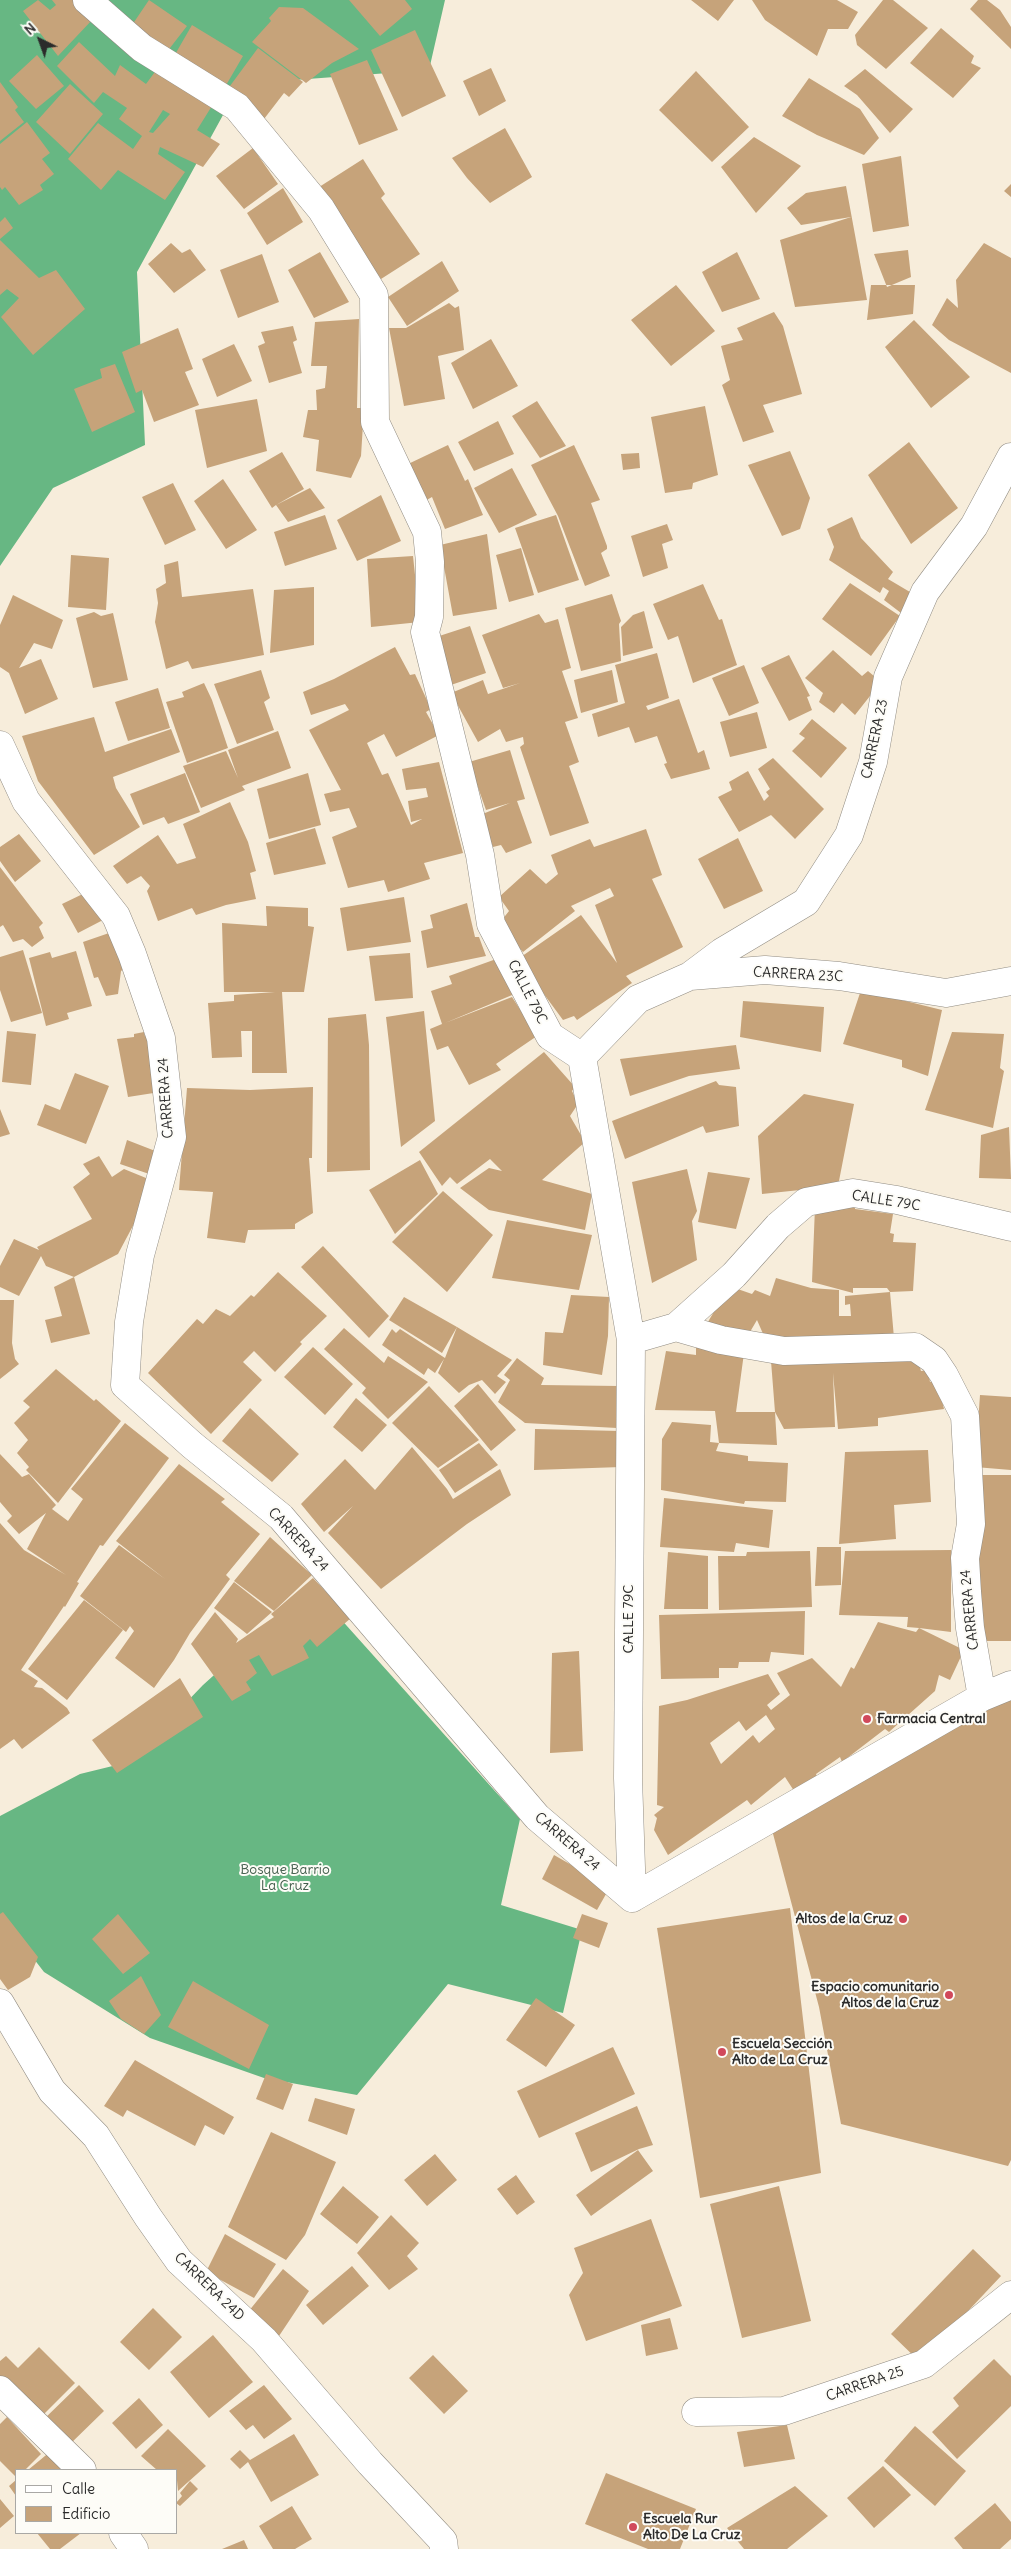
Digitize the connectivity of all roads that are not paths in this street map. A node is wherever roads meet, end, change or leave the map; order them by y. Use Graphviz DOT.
graph roads {
  1 [pos="87,0"];
  2 [pos="1011,457"];
  3 [pos="0,745"];
  4 [pos="690,976"];
  5 [pos="1011,981"];
  6 [pos="582,1057"];
  7 [pos="1011,1227"];
  8 [pos="676,1327"];
  9 [pos="631,1340"];
  10 [pos="1011,1685"];
  11 [pos="982,1697"];
  12 [pos="632,1898"];
  13 [pos="0,2003"];
  14 [pos="1011,2295"];
  15 [pos="0,2390"];
  16 [pos="696,2412"];
  17 [pos="81,2469"];
  18 [pos="124,2534"];
  19 [pos="134,2549"];
  20 [pos="444,2549"];
  1 -- 6 [label="street, CALLE 79C"];
  2 -- 4 [label="street, CARRERA 23"];
  3 -- 12 [label="street, CARRERA 24"];
  4 -- 5 [label="street, CARRERA 23C"];
  4 -- 6 [label="street, CARRERA 23C"];
  6 -- 9 [label="street, CALLE 79C"];
  7 -- 8 [label="street, CALLE 79C"];
  8 -- 9 [label="street, CALLE 79C"];
  8 -- 11 [label="street, CARRERA 24"];
  9 -- 12 [label="street, CALLE 79C"];
  10 -- 11 [label="street"];
  11 -- 12 [label="street"];
  13 -- 20 [label="street, CARRERA 24D"];
  14 -- 16 [label="street, CARRERA 25"];
  15 -- 17 [label="street"];
  18 -- 19 [label="street"];
}
